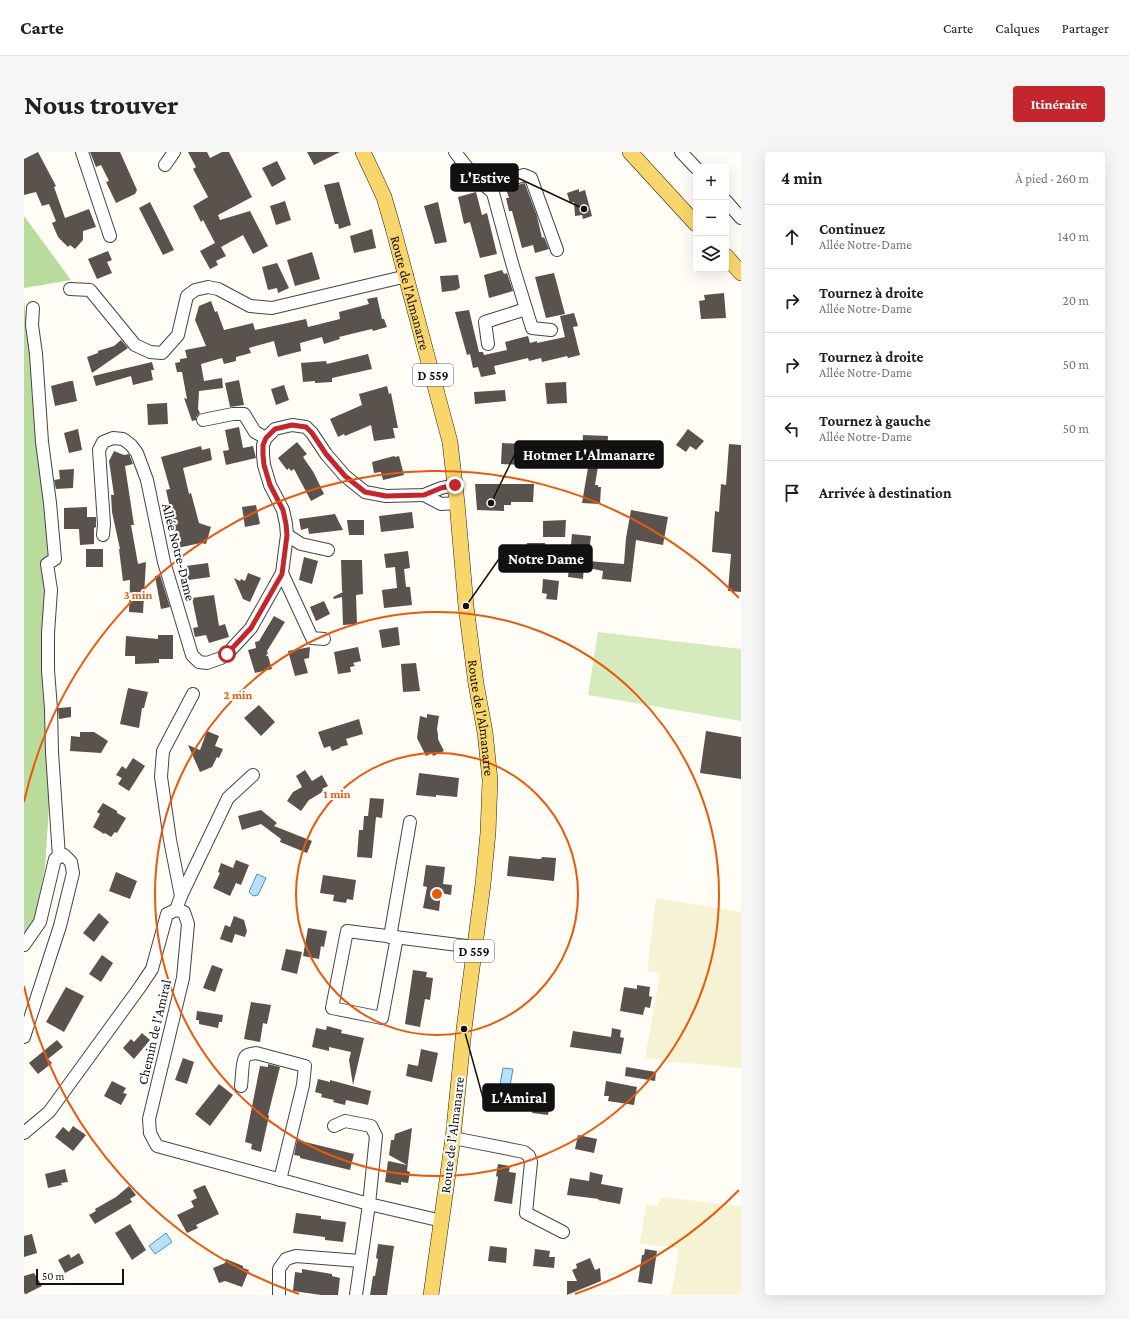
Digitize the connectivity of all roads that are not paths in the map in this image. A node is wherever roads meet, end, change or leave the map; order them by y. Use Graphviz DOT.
graph roads {
  1 [pos="82,152"];
  2 [pos="174,152"];
  3 [pos="363,152"];
  4 [pos="456,152"];
  5 [pos="630,152"];
  6 [pos="681,152"];
  7 [pos="165,165"];
  8 [pos="693,165"];
  9 [pos="486,187"];
  10 [pos="729,204"];
  11 [pos="741,218"];
  12 [pos="693,221"];
  13 [pos="110,236"];
  14 [pos="557,250"];
  15 [pos="729,259"];
  16 [pos="741,273"];
  17 [pos="407,276"];
  18 [pos="70,289"];
  19 [pos="33,308"];
  20 [pos="526,309"];
  21 [pos="551,330"];
  22 [pos="488,344"];
  23 [pos="203,420"];
  24 [pos="266,438"];
  25 [pos="455,485"];
  26 [pos="424,495"];
  27 [pos="457,503"];
  28 [pos="287,535"];
  29 [pos="103,536"];
  30 [pos="328,550"];
  31 [pos="282,574"];
  32 [pos="324,639"];
  33 [pos="193,694"];
  34 [pos="253,775"];
  35 [pos="410,822"];
  36 [pos="59,857"];
  37 [pos="182,896"];
  38 [pos="176,910"];
  39 [pos="393,937"];
  40 [pos="24,945"];
  41 [pos="474,947"];
  42 [pos="24,1037"];
  43 [pos="241,1086"];
  44 [pos="334,1126"];
  45 [pos="24,1133"];
  46 [pos="453,1138"];
  47 [pos="280,1180"];
  48 [pos="369,1204"];
  49 [pos="442,1221"];
  50 [pos="563,1232"];
  51 [pos="360,1262"];
  52 [pos="279,1295"];
  53 [pos="356,1295"];
  54 [pos="431,1295"];
  1 -- 13 [label="street"];
  2 -- 7 [label="street"];
  3 -- 17 [label="main road, Route de l'Almanarre / D 559"];
  4 -- 9 [label="street"];
  5 -- 12 [label="main road"];
  6 -- 8 [label="street"];
  9 -- 14 [label="street"];
  9 -- 20 [label="street"];
  10 -- 11 [label="street"];
  15 -- 16 [label="main road"];
  17 -- 18 [label="street"];
  17 -- 25 [label="main road, Route de l'Almanarre / D 559"];
  19 -- 36 [label="street"];
  20 -- 21 [label="street"];
  20 -- 22 [label="street"];
  23 -- 24 [label="street"];
  24 -- 26 [label="street"];
  24 -- 28 [label="street, Allée Notre-Dame"];
  25 -- 26 [label="street"];
  25 -- 27 [label="main road, Route de l'Almanarre / D 559"];
  26 -- 27 [label="street"];
  27 -- 41 [label="main road, Route de l'Almanarre / D 559"];
  28 -- 30 [label="street"];
  28 -- 31 [label="street, Allée Notre-Dame"];
  29 -- 31 [label="street, Allée Notre-Dame"];
  31 -- 32 [label="street"];
  33 -- 37 [label="street"];
  34 -- 37 [label="street"];
  35 -- 39 [label="street"];
  36 -- 40 [label="street"];
  36 -- 42 [label="street"];
  37 -- 38 [label="street"];
  38 -- 45 [label="street, Chemin de l'Amiral"];
  38 -- 47 [label="street, Chemin de l'Amiral"];
  39 -- 39 [label="street"];
  39 -- 41 [label="street"];
  41 -- 46 [label="main road, Route de l'Almanarre / D 559"];
  43 -- 47 [label="street"];
  44 -- 48 [label="street"];
  46 -- 49 [label="main road, Route de l'Almanarre / D 559"];
  46 -- 50 [label="street"];
  47 -- 48 [label="street, Chemin de l'Amiral"];
  48 -- 49 [label="street, Chemin de l'Amiral"];
  48 -- 51 [label="street"];
  49 -- 54 [label="main road, Route de l'Almanarre / D 559"];
  51 -- 52 [label="street"];
  51 -- 53 [label="street"];
}
